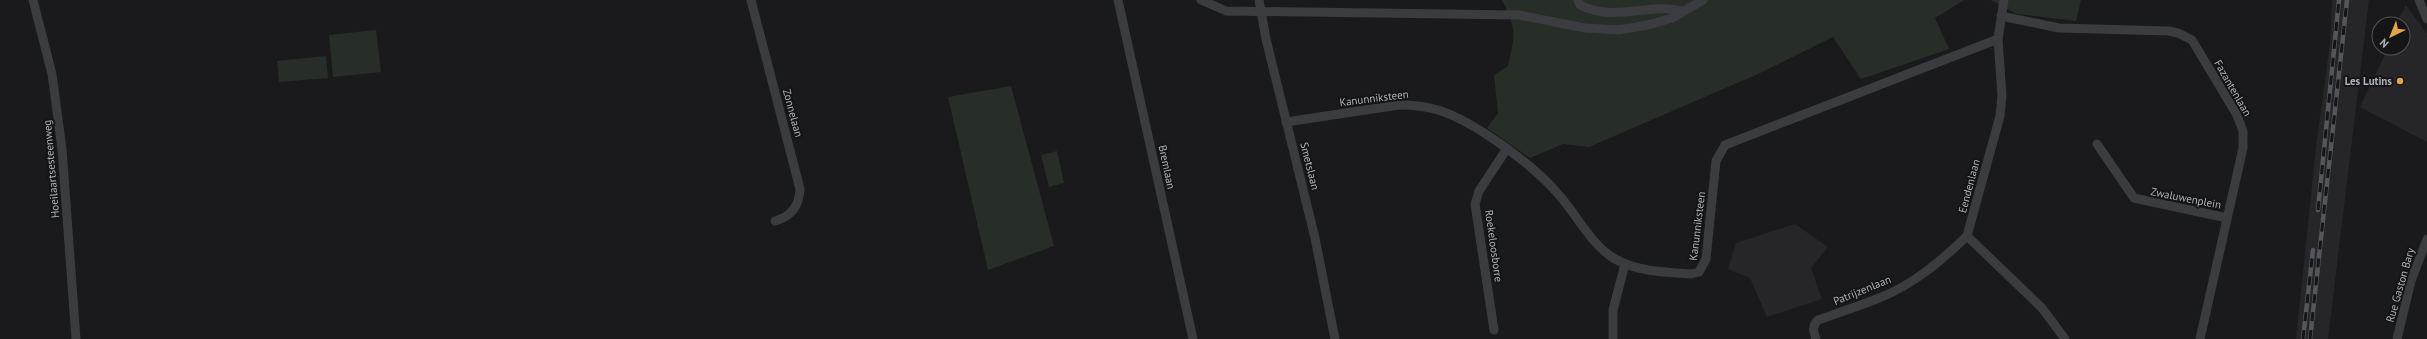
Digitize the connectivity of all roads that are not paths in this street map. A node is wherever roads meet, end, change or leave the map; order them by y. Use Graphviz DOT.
graph roads {
  1 [pos="33,0"];
  2 [pos="751,0"];
  3 [pos="1118,0"];
  4 [pos="1201,0"];
  5 [pos="1259,0"];
  6 [pos="1578,0"];
  7 [pos="1703,0"];
  8 [pos="2004,0"];
  9 [pos="2420,0"];
  10 [pos="1683,11"];
  11 [pos="1261,13"];
  12 [pos="2001,16"];
  13 [pos="2427,19"];
  14 [pos="1998,38"];
  15 [pos="1286,122"];
  16 [pos="2097,144"];
  17 [pos="1506,150"];
  18 [pos="2227,218"];
  19 [pos="775,221"];
  20 [pos="1966,236"];
  21 [pos="2427,239"];
  22 [pos="1625,264"];
  23 [pos="1494,330"];
  24 [pos="76,339"];
  25 [pos="1193,339"];
  26 [pos="1335,339"];
  27 [pos="1613,339"];
  28 [pos="1816,339"];
  29 [pos="2065,339"];
  30 [pos="2200,339"];
  31 [pos="2397,339"];
  1 -- 24 [label="street, Hoeilaartsesteenweg"];
  2 -- 19 [label="street, Zonnelaan"];
  3 -- 25 [label="street, Bremlaan"];
  4 -- 11 [label="street"];
  5 -- 11 [label="street, Smetslaan"];
  6 -- 10 [label="street"];
  7 -- 10 [label="street"];
  8 -- 12 [label="street, Eendenlaan"];
  9 -- 13 [label="street"];
  10 -- 11 [label="street"];
  11 -- 15 [label="street, Smetslaan"];
  12 -- 14 [label="street, Eendenlaan"];
  12 -- 18 [label="street, Fazantenlaan"];
  14 -- 20 [label="street, Eendenlaan"];
  14 -- 22 [label="street, Kanunniksteen"];
  15 -- 17 [label="street, Kanunniksteen"];
  15 -- 26 [label="street, Smetslaan"];
  16 -- 18 [label="street, Zwaluwenplein"];
  17 -- 22 [label="street, Kanunniksteen"];
  17 -- 23 [label="street, Roekeloosborre"];
  18 -- 30 [label="street, Fazantenlaan"];
  20 -- 28 [label="street, Patrijzenlaan"];
  20 -- 29 [label="street"];
  21 -- 31 [label="street, Rue Gaston Bary"];
  22 -- 27 [label="street"];
}
